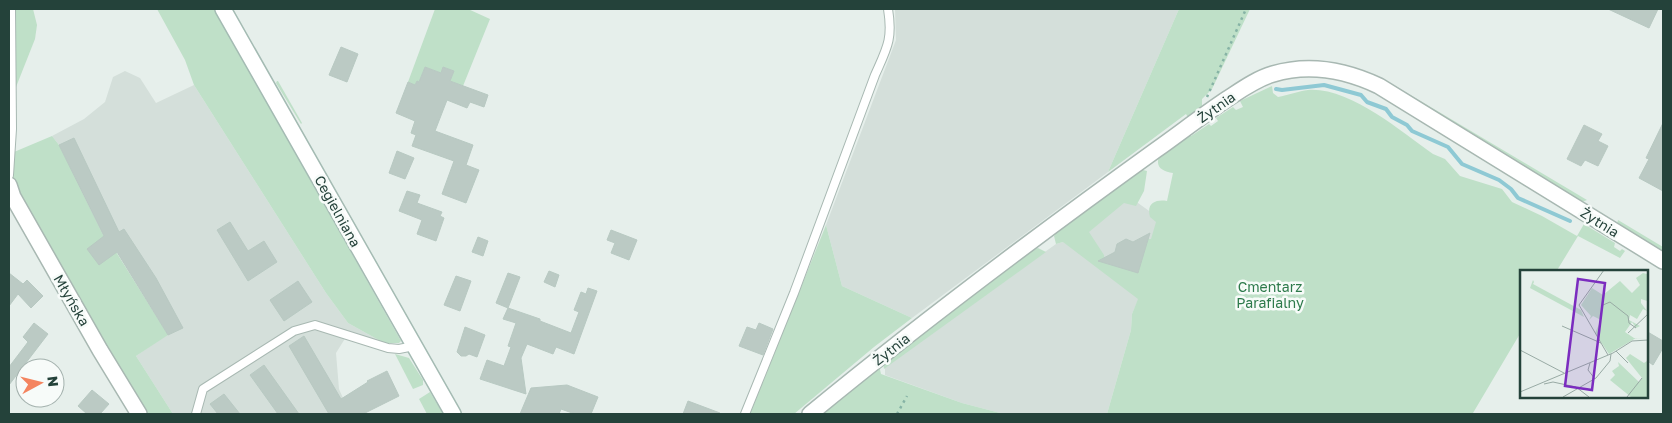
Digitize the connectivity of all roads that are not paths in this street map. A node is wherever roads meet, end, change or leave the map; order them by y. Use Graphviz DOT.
graph roads {
  1 [pos="11,9"];
  2 [pos="223,9"];
  3 [pos="888,9"];
  4 [pos="9,176"];
  5 [pos="9,185"];
  6 [pos="1663,261"];
  7 [pos="414,346"];
  8 [pos="139,414"];
  9 [pos="196,414"];
  10 [pos="453,414"];
  11 [pos="745,414"];
  12 [pos="810,414"];
  1 -- 4 [label="lane"];
  2 -- 7 [label="street, Cegielniana"];
  3 -- 11 [label="lane"];
  5 -- 8 [label="street, Młyńska"];
  6 -- 12 [label="street, Żytnia"];
  7 -- 9 [label="lane"];
  7 -- 10 [label="street, Cegielniana"];
}
